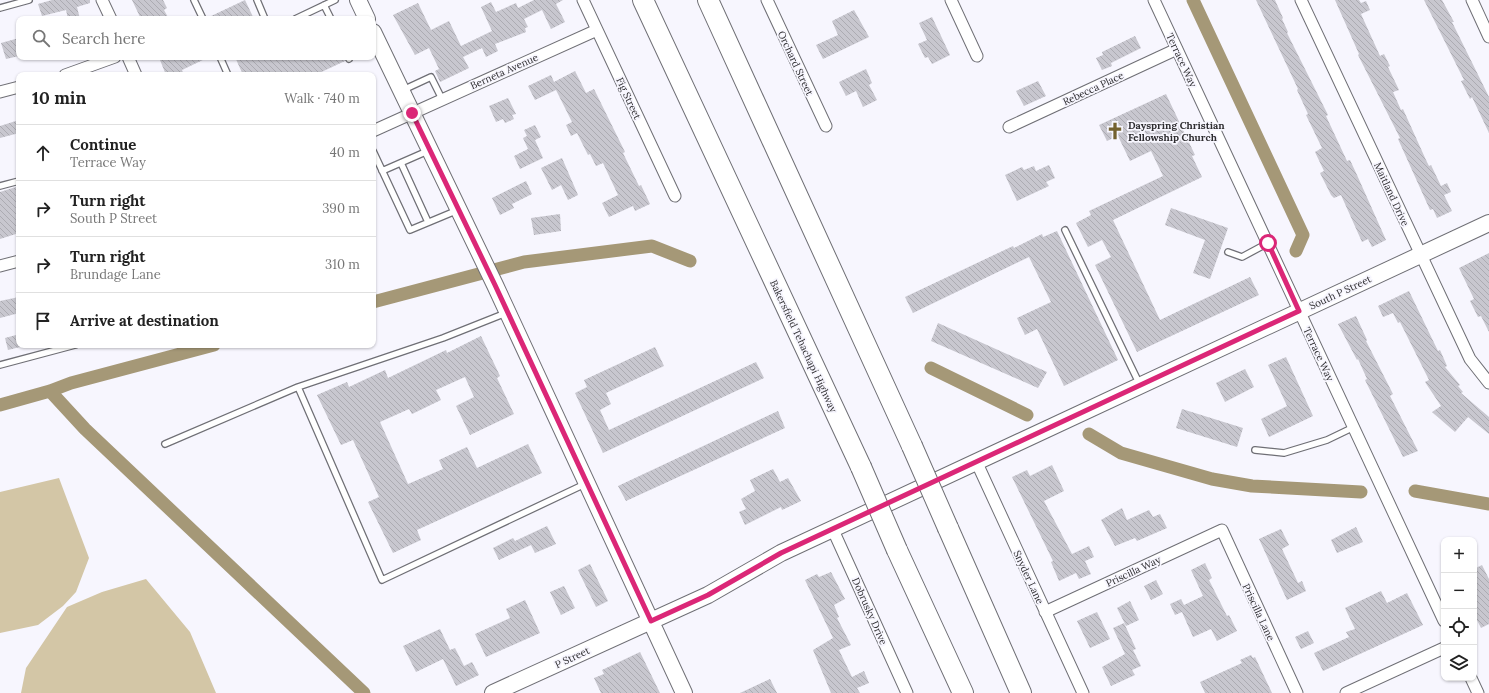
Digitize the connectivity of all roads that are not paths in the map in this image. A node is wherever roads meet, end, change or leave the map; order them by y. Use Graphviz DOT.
graph roads {
  1 [pos="29,0"];
  2 [pos="102,0"];
  3 [pos="194,0"];
  4 [pos="257,0"];
  5 [pos="335,0"];
  6 [pos="358,0"];
  7 [pos="583,0"];
  8 [pos="643,0"];
  9 [pos="708,0"];
  10 [pos="767,0"];
  11 [pos="951,0"];
  12 [pos="1154,0"];
  13 [pos="1301,0"];
  14 [pos="1472,0"];
  15 [pos="324,5"];
  16 [pos="0,8"];
  17 [pos="110,16"];
  18 [pos="201,16"];
  19 [pos="264,16"];
  20 [pos="301,16"];
  21 [pos="330,16"];
  22 [pos="366,16"];
  23 [pos="597,30"];
  24 [pos="1489,37"];
  25 [pos="376,38"];
  26 [pos="1177,49"];
  27 [pos="977,56"];
  28 [pos="108,60"];
  29 [pos="129,60"];
  30 [pos="221,60"];
  31 [pos="74,72"];
  32 [pos="135,72"];
  33 [pos="227,72"];
  34 [pos="16,88"];
  35 [pos="401,91"];
  36 [pos="0,92"];
  37 [pos="442,99"];
  38 [pos="412,113"];
  39 [pos="826,126"];
  40 [pos="1009,127"];
  41 [pos="376,130"];
  42 [pos="430,150"];
  43 [pos="376,158"];
  44 [pos="401,163"];
  45 [pos="382,171"];
  46 [pos="16,182"];
  47 [pos="0,186"];
  48 [pos="675,196"];
  49 [pos="458,210"];
  50 [pos="428,222"];
  51 [pos="1489,223"];
  52 [pos="1066,230"];
  53 [pos="1268,243"];
  54 [pos="1228,252"];
  55 [pos="1420,255"];
  56 [pos="16,262"];
  57 [pos="0,266"];
  58 [pos="1299,311"];
  59 [pos="508,313"];
  60 [pos="64,348"];
  61 [pos="0,365"];
  62 [pos="1489,383"];
  63 [pos="1140,385"];
  64 [pos="298,387"];
  65 [pos="1354,427"];
  66 [pos="165,444"];
  67 [pos="1255,450"];
  68 [pos="976,461"];
  69 [pos="587,483"];
  70 [pos="833,530"];
  71 [pos="1222,530"];
  72 [pos="1045,612"];
  73 [pos="1441,615"];
  74 [pos="651,621"];
  75 [pos="1441,649"];
  76 [pos="1472,681"];
  77 [pos="493,693"];
  78 [pos="684,693"];
  79 [pos="907,693"];
  80 [pos="962,693"];
  81 [pos="1021,693"];
  82 [pos="1083,693"];
  83 [pos="1297,693"];
  84 [pos="1346,693"];
  85 [pos="1478,693"];
  1 -- 16 [label="lane"];
  2 -- 17 [label="street"];
  3 -- 18 [label="lane"];
  4 -- 19 [label="lane"];
  5 -- 15 [label="lane"];
  6 -- 22 [label="street"];
  7 -- 23 [label="street, Fig Street"];
  8 -- 80 [label="highway, Bakersfield Tehachapi Highway, bridge"];
  9 -- 81 [label="highway, bridge"];
  10 -- 39 [label="street, Orchard Street"];
  11 -- 27 [label="street"];
  12 -- 26 [label="street, Terrace Way"];
  13 -- 55 [label="street, Maitland Drive"];
  14 -- 24 [label="street"];
  15 -- 20 [label="lane"];
  15 -- 21 [label="lane"];
  23 -- 37 [label="street, Berneta Avenue"];
  23 -- 48 [label="street, Fig Street"];
  25 -- 35 [label="street"];
  26 -- 40 [label="street, Rebecca Place"];
  26 -- 53 [label="street, Terrace Way"];
  28 -- 31 [label="street"];
  29 -- 32 [label="street"];
  30 -- 33 [label="lane"];
  34 -- 36 [label="street"];
  35 -- 37 [label="lane"];
  35 -- 38 [label="street"];
  37 -- 38 [label="street, Berneta Avenue"];
  38 -- 41 [label="street, Berneta Avenue"];
  38 -- 42 [label="street"];
  42 -- 44 [label="lane"];
  42 -- 49 [label="street"];
  43 -- 45 [label="lane"];
  44 -- 45 [label="lane"];
  44 -- 50 [label="lane"];
  45 -- 50 [label="lane"];
  46 -- 47 [label="lane"];
  49 -- 50 [label="lane"];
  49 -- 59 [label="street"];
  51 -- 55 [label="street, South P Street"];
  52 -- 63 [label="lane"];
  53 -- 54 [label="lane"];
  53 -- 58 [label="street, Terrace Way"];
  55 -- 58 [label="street, South P Street"];
  55 -- 62 [label="street, Maitland Drive"];
  56 -- 57 [label="street"];
  58 -- 63 [label="street, South P Street"];
  58 -- 65 [label="street, Terrace Way"];
  59 -- 64 [label="lane"];
  59 -- 69 [label="street"];
  60 -- 61 [label="lane"];
  63 -- 68 [label="street, South P Street"];
  64 -- 66 [label="lane"];
  64 -- 69 [label="lane"];
  65 -- 67 [label="lane"];
  65 -- 73 [label="street, Terrace Way"];
  68 -- 70 [label="street, South P Street"];
  68 -- 72 [label="street, Snyder Lane"];
  69 -- 74 [label="street"];
  70 -- 74 [label="street, South P Street"];
  70 -- 79 [label="street, Dobrusky Drive"];
  71 -- 72 [label="street, Priscilla Way"];
  71 -- 83 [label="street, Priscilla Lane"];
  72 -- 82 [label="street, Snyder Lane"];
  74 -- 77 [label="street, P Street"];
  74 -- 78 [label="street"];
  75 -- 84 [label="street"];
  76 -- 85 [label="street"];
}
